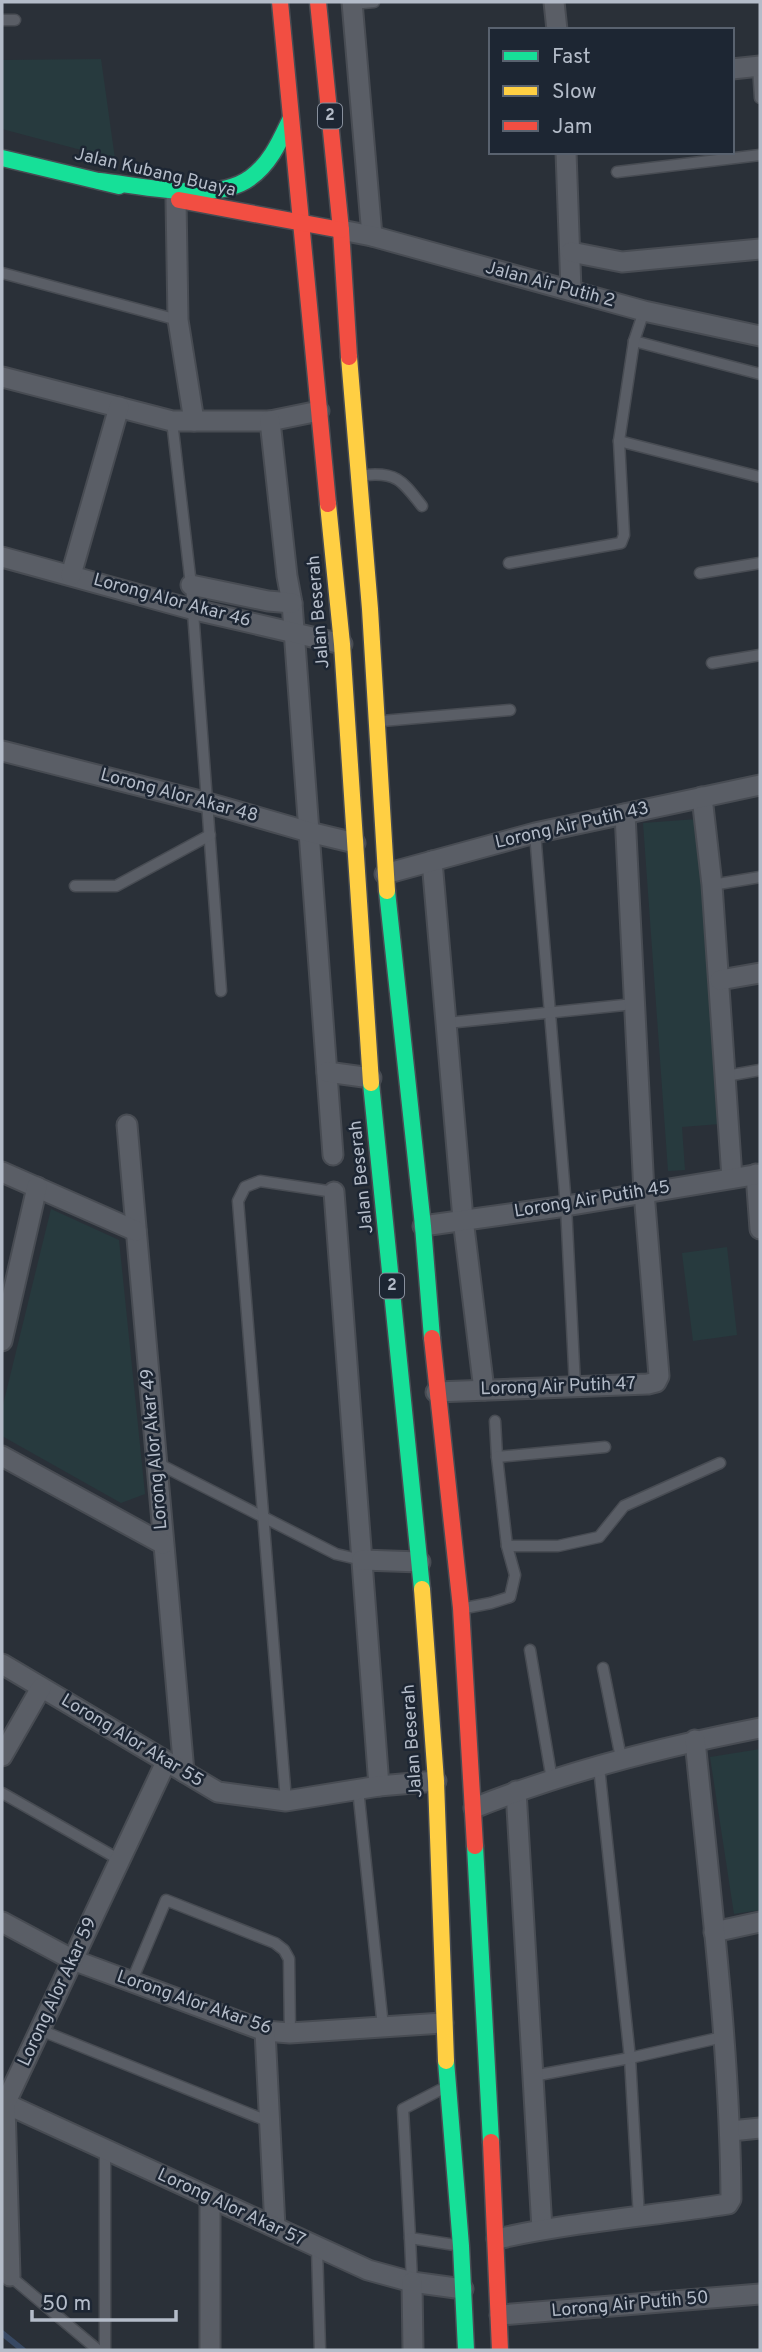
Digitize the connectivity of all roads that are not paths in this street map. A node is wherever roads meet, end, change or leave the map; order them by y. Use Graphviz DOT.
graph roads {
  1 [pos="280,2"];
  2 [pos="318,2"];
  3 [pos="374,2"];
  4 [pos="554,2"];
  5 [pos="352,3"];
  6 [pos="2,20"];
  7 [pos="15,20"];
  8 [pos="557,28"];
  9 [pos="759,66"];
  10 [pos="734,69"];
  11 [pos="760,98"];
  12 [pos="290,120"];
  13 [pos="566,154"];
  14 [pos="760,155"];
  15 [pos="2,158"];
  16 [pos="617,172"];
  17 [pos="99,181"];
  18 [pos="176,200"];
  19 [pos="300,223"];
  20 [pos="341,230"];
  21 [pos="372,236"];
  22 [pos="760,249"];
  23 [pos="571,252"];
  24 [pos="2,273"];
  25 [pos="570,290"];
  26 [pos="644,311"];
  27 [pos="178,320"];
  28 [pos="760,336"];
  29 [pos="634,341"];
  30 [pos="760,374"];
  31 [pos="2,377"];
  32 [pos="119,407"];
  33 [pos="319,411"];
  34 [pos="172,421"];
  35 [pos="194,421"];
  36 [pos="271,421"];
  37 [pos="619,441"];
  38 [pos="359,475"];
  39 [pos="760,477"];
  40 [pos="422,506"];
  41 [pos="2,557"];
  42 [pos="509,563"];
  43 [pos="760,563"];
  44 [pos="699,573"];
  45 [pos="71,575"];
  46 [pos="191,585"];
  47 [pos="292,603"];
  48 [pos="191,609"];
  49 [pos="294,633"];
  50 [pos="342,645"];
  51 [pos="760,655"];
  52 [pos="712,663"];
  53 [pos="510,710"];
  54 [pos="376,721"];
  55 [pos="2,751"];
  56 [pos="760,785"];
  57 [pos="702,797"];
  58 [pos="208,803"];
  59 [pos="625,814"];
  60 [pos="309,832"];
  61 [pos="535,833"];
  62 [pos="210,835"];
  63 [pos="355,843"];
  64 [pos="432,861"];
  65 [pos="385,874"];
  66 [pos="760,877"];
  67 [pos="712,885"];
  68 [pos="75,886"];
  69 [pos="760,973"];
  70 [pos="720,980"];
  71 [pos="221,991"];
  72 [pos="634,1004"];
  73 [pos="550,1014"];
  74 [pos="447,1023"];
  75 [pos="760,1070"];
  76 [pos="327,1072"];
  77 [pos="726,1076"];
  78 [pos="371,1078"];
  79 [pos="127,1125"];
  80 [pos="333,1155"];
  81 [pos="2,1172"];
  82 [pos="758,1174"];
  83 [pos="732,1178"];
  84 [pos="37,1187"];
  85 [pos="334,1192"];
  86 [pos="644,1192"];
  87 [pos="566,1206"];
  88 [pos="463,1219"];
  89 [pos="423,1226"];
  90 [pos="760,1229"];
  91 [pos="136,1231"];
  92 [pos="2,1341"];
  93 [pos="575,1386"];
  94 [pos="484,1390"];
  95 [pos="436,1392"];
  96 [pos="495,1420"];
  97 [pos="605,1447"];
  98 [pos="2,1456"];
  99 [pos="497,1457"];
  100 [pos="156,1463"];
  101 [pos="720,1463"];
  102 [pos="264,1516"];
  103 [pos="163,1544"];
  104 [pos="507,1546"];
  105 [pos="362,1560"];
  106 [pos="420,1562"];
  107 [pos="461,1608"];
  108 [pos="530,1650"];
  109 [pos="2,1664"];
  110 [pos="603,1668"];
  111 [pos="41,1688"];
  112 [pos="760,1728"];
  113 [pos="695,1740"];
  114 [pos="2,1756"];
  115 [pos="621,1758"];
  116 [pos="166,1762"];
  117 [pos="598,1766"];
  118 [pos="184,1772"];
  119 [pos="552,1780"];
  120 [pos="436,1781"];
  121 [pos="379,1786"];
  122 [pos="358,1789"];
  123 [pos="516,1791"];
  124 [pos="2,1793"];
  125 [pos="286,1801"];
  126 [pos="474,1808"];
  127 [pos="120,1860"];
  128 [pos="2,1922"];
  129 [pos="760,1922"];
  130 [pos="714,1932"];
  131 [pos="73,1960"];
  132 [pos="131,1983"];
  133 [pos="443,2024"];
  134 [pos="383,2027"];
  135 [pos="40,2030"];
  136 [pos="265,2031"];
  137 [pos="290,2033"];
  138 [pos="723,2037"];
  139 [pos="630,2058"];
  140 [pos="534,2076"];
  141 [pos="447,2087"];
  142 [pos="4,2103"];
  143 [pos="270,2123"];
  144 [pos="760,2128"];
  145 [pos="731,2131"];
  146 [pos="105,2150"];
  147 [pos="209,2199"];
  148 [pos="639,2218"];
  149 [pos="275,2227"];
  150 [pos="542,2229"];
  151 [pos="411,2238"];
  152 [pos="497,2239"];
  153 [pos="461,2246"];
  154 [pos="317,2248"];
  155 [pos="10,2276"];
  156 [pos="412,2282"];
  157 [pos="463,2288"];
  158 [pos="760,2294"];
  159 [pos="500,2315"];
  160 [pos="98,2350"];
  161 [pos="105,2350"];
  162 [pos="210,2350"];
  163 [pos="320,2350"];
  164 [pos="413,2350"];
  165 [pos="466,2350"];
  166 [pos="500,2350"];
  1 -- 12 [label="main road, Jalan Beserah / 2"];
  2 -- 20 [label="main road, 2"];
  3 -- 5 [label="lane"];
  4 -- 8 [label="street"];
  5 -- 21 [label="street"];
  6 -- 7 [label="lane"];
  9 -- 10 [label="street"];
  9 -- 11 [label="lane"];
  12 -- 17 [label="main road"];
  12 -- 19 [label="main road, Jalan Beserah / 2"];
  13 -- 23 [label="street"];
  14 -- 16 [label="lane"];
  15 -- 17 [label="main road, Jalan Kubang Buaya"];
  17 -- 18 [label="main road, Jalan Kubang Buaya"];
  18 -- 19 [label="main road, Jalan Kubang Buaya"];
  18 -- 27 [label="street"];
  19 -- 20 [label="main road, Jalan Kubang Buaya"];
  19 -- 33 [label="main road, Jalan Beserah / 2"];
  20 -- 21 [label="street, Jalan Air Putih 2"];
  20 -- 38 [label="main road, 2"];
  21 -- 25 [label="street, Jalan Air Putih 2"];
  22 -- 23 [label="street"];
  23 -- 25 [label="street"];
  24 -- 27 [label="lane"];
  25 -- 26 [label="street, Jalan Air Putih 2"];
  26 -- 28 [label="street, Jalan Air Putih 2"];
  26 -- 29 [label="lane"];
  27 -- 35 [label="street"];
  29 -- 30 [label="lane"];
  29 -- 37 [label="lane"];
  31 -- 32 [label="street"];
  32 -- 34 [label="street"];
  32 -- 45 [label="street"];
  33 -- 36 [label="street"];
  33 -- 50 [label="main road, Jalan Beserah / 2"];
  34 -- 35 [label="street"];
  34 -- 46 [label="lane"];
  35 -- 36 [label="street"];
  36 -- 47 [label="street"];
  37 -- 39 [label="lane"];
  37 -- 42 [label="lane"];
  38 -- 40 [label="lane"];
  38 -- 54 [label="main road, 2"];
  41 -- 45 [label="street, Lorong Alor Akar 46"];
  43 -- 44 [label="lane"];
  45 -- 48 [label="street, Lorong Alor Akar 46"];
  46 -- 47 [label="street"];
  46 -- 48 [label="lane"];
  47 -- 49 [label="street"];
  48 -- 49 [label="street, Lorong Alor Akar 46"];
  48 -- 58 [label="lane"];
  49 -- 50 [label="street, Lorong Alor Akar 46"];
  49 -- 60 [label="street"];
  50 -- 63 [label="main road, Jalan Beserah / 2"];
  51 -- 52 [label="lane"];
  53 -- 54 [label="lane"];
  54 -- 65 [label="main road, 2"];
  55 -- 58 [label="street, Lorong Alor Akar 48"];
  56 -- 57 [label="street, Lorong Air Putih 43"];
  57 -- 59 [label="street, Lorong Air Putih 43"];
  57 -- 67 [label="street"];
  58 -- 60 [label="street, Lorong Alor Akar 48"];
  58 -- 62 [label="lane"];
  59 -- 61 [label="street, Lorong Air Putih 43"];
  59 -- 72 [label="street"];
  60 -- 63 [label="street, Lorong Alor Akar 48"];
  60 -- 76 [label="street"];
  61 -- 64 [label="street, Lorong Air Putih 43"];
  61 -- 73 [label="lane"];
  62 -- 68 [label="lane"];
  62 -- 71 [label="lane"];
  63 -- 78 [label="main road, Jalan Beserah / 2"];
  64 -- 65 [label="street, Lorong Air Putih 43"];
  64 -- 74 [label="street"];
  65 -- 89 [label="main road, 2"];
  66 -- 67 [label="lane"];
  67 -- 70 [label="street"];
  69 -- 70 [label="street"];
  70 -- 77 [label="street"];
  72 -- 73 [label="lane"];
  72 -- 86 [label="street"];
  73 -- 74 [label="lane"];
  73 -- 87 [label="lane"];
  74 -- 88 [label="street"];
  75 -- 77 [label="lane"];
  76 -- 78 [label="street"];
  76 -- 80 [label="street"];
  77 -- 83 [label="street"];
  78 -- 106 [label="main road, Jalan Beserah / 2"];
  79 -- 91 [label="street, Lorong Alor Akar 49"];
  81 -- 84 [label="street"];
  82 -- 83 [label="street, Lorong Air Putih 45"];
  82 -- 90 [label="street"];
  83 -- 86 [label="street, Lorong Air Putih 45"];
  84 -- 91 [label="street"];
  84 -- 92 [label="street"];
  85 -- 102 [label="lane"];
  85 -- 105 [label="street"];
  86 -- 87 [label="street, Lorong Air Putih 45"];
  86 -- 93 [label="street, Lorong Air Putih 47"];
  87 -- 88 [label="street, Lorong Air Putih 45"];
  87 -- 93 [label="lane"];
  88 -- 89 [label="street, Lorong Air Putih 45"];
  88 -- 94 [label="street"];
  89 -- 95 [label="main road, 2"];
  91 -- 100 [label="street, Lorong Alor Akar 49"];
  93 -- 94 [label="street, Lorong Air Putih 47"];
  94 -- 95 [label="street, Lorong Air Putih 47"];
  95 -- 107 [label="main road, 2"];
  96 -- 99 [label="lane"];
  97 -- 99 [label="lane"];
  98 -- 103 [label="street"];
  99 -- 104 [label="lane"];
  100 -- 102 [label="lane"];
  100 -- 103 [label="street, Lorong Alor Akar 49"];
  101 -- 104 [label="lane"];
  102 -- 105 [label="lane"];
  102 -- 125 [label="lane"];
  103 -- 118 [label="street, Lorong Alor Akar 49"];
  104 -- 107 [label="lane"];
  105 -- 106 [label="street"];
  105 -- 121 [label="street"];
  106 -- 120 [label="main road, Jalan Beserah / 2"];
  107 -- 126 [label="main road, 2"];
  108 -- 119 [label="lane"];
  109 -- 111 [label="street, Lorong Alor Akar 55"];
  110 -- 115 [label="lane"];
  111 -- 114 [label="street"];
  111 -- 116 [label="street, Lorong Alor Akar 55"];
  112 -- 113 [label="street"];
  113 -- 115 [label="street"];
  113 -- 130 [label="street"];
  115 -- 117 [label="street"];
  116 -- 118 [label="street, Lorong Alor Akar 55"];
  116 -- 127 [label="street, Lorong Alor Akar 59"];
  117 -- 119 [label="street"];
  117 -- 139 [label="lane"];
  118 -- 125 [label="street, Lorong Alor Akar 55"];
  119 -- 123 [label="street"];
  120 -- 121 [label="street, Lorong Alor Akar 55"];
  120 -- 133 [label="main road, Jalan Beserah / 2"];
  121 -- 122 [label="street, Lorong Alor Akar 55"];
  122 -- 125 [label="street, Lorong Alor Akar 55"];
  122 -- 134 [label="lane"];
  123 -- 126 [label="street"];
  123 -- 140 [label="street"];
  124 -- 127 [label="lane"];
  126 -- 152 [label="main road, 2"];
  127 -- 131 [label="street, Lorong Alor Akar 59"];
  128 -- 131 [label="street, Lorong Alor Akar 56"];
  129 -- 130 [label="street"];
  130 -- 138 [label="street"];
  131 -- 132 [label="street, Lorong Alor Akar 56"];
  131 -- 135 [label="street, Lorong Alor Akar 59"];
  132 -- 136 [label="street, Lorong Alor Akar 56"];
  132 -- 137 [label="lane"];
  133 -- 134 [label="street, Lorong Alor Akar 56"];
  133 -- 141 [label="main road, Jalan Beserah / 2"];
  134 -- 137 [label="street, Lorong Alor Akar 56"];
  135 -- 142 [label="street, Lorong Alor Akar 59"];
  135 -- 143 [label="lane"];
  136 -- 137 [label="street, Lorong Alor Akar 56"];
  136 -- 143 [label="street"];
  138 -- 139 [label="lane"];
  138 -- 145 [label="street"];
  139 -- 140 [label="lane"];
  139 -- 148 [label="lane"];
  140 -- 150 [label="street"];
  141 -- 151 [label="lane"];
  141 -- 153 [label="main road, Jalan Beserah / 2"];
  142 -- 146 [label="street, Lorong Alor Akar 57"];
  142 -- 155 [label="street, Lorong Alor Akar 59"];
  143 -- 149 [label="street"];
  144 -- 145 [label="street"];
  145 -- 148 [label="street"];
  146 -- 147 [label="street, Lorong Alor Akar 57"];
  146 -- 161 [label="lane"];
  147 -- 149 [label="street, Lorong Alor Akar 57"];
  147 -- 162 [label="street"];
  148 -- 150 [label="street"];
  149 -- 154 [label="street, Lorong Alor Akar 57"];
  150 -- 152 [label="street"];
  151 -- 153 [label="lane"];
  151 -- 156 [label="lane"];
  152 -- 159 [label="main road, 2"];
  153 -- 157 [label="main road, Jalan Beserah / 2"];
  154 -- 156 [label="street, Lorong Alor Akar 57"];
  154 -- 163 [label="lane"];
  155 -- 160 [label="lane"];
  156 -- 157 [label="street, Lorong Alor Akar 57"];
  156 -- 164 [label="street"];
  157 -- 165 [label="main road, Jalan Beserah / 2"];
  158 -- 159 [label="street, Lorong Air Putih 50"];
  159 -- 166 [label="main road, 2"];
}
